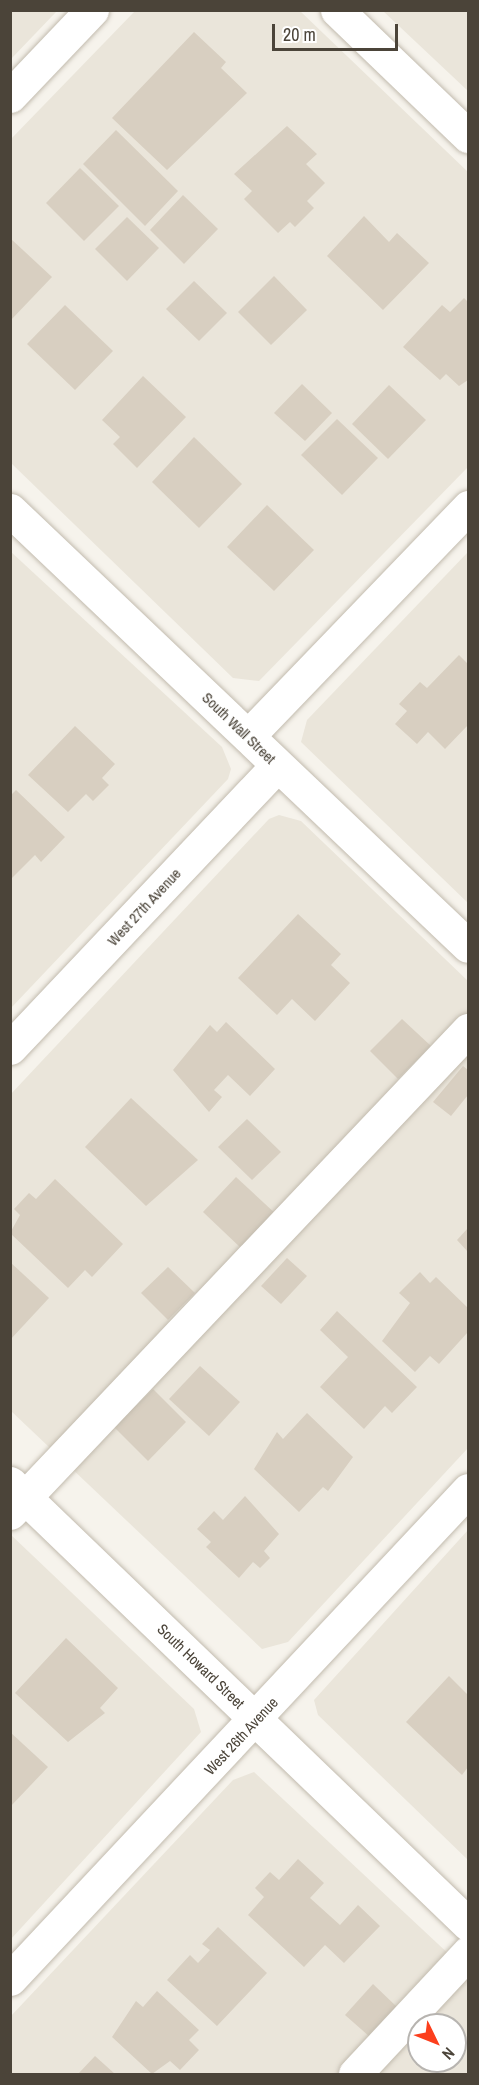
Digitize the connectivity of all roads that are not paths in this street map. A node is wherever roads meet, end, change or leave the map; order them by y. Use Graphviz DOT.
graph roads {
  1 [pos="92,10"];
  2 [pos="337,10"];
  3 [pos="10,96"];
  4 [pos="468,136"];
  5 [pos="468,507"];
  6 [pos="10,510"];
  7 [pos="248,736"];
  8 [pos="277,766"];
  9 [pos="468,946"];
  10 [pos="468,1030"];
  11 [pos="10,1048"];
  12 [pos="468,1490"];
  13 [pos="15,1498"];
  14 [pos="257,1719"];
  15 [pos="468,1924"];
  16 [pos="468,1953"];
  17 [pos="10,1979"];
  18 [pos="355,2074"];
  1 -- 3 [label="street"];
  2 -- 4 [label="street"];
  5 -- 7 [label="street"];
  6 -- 7 [label="street, South Wall Street"];
  7 -- 8 [label="street, South Wall Street"];
  8 -- 9 [label="street, South Wall Street"];
  8 -- 11 [label="street, West 27th Avenue"];
  10 -- 13 [label="street"];
  12 -- 14 [label="street, West 26th Avenue"];
  13 -- 14 [label="street, South Howard Street"];
  14 -- 15 [label="street, South Howard Street"];
  14 -- 17 [label="street, West 26th Avenue"];
  16 -- 18 [label="street"];
}
